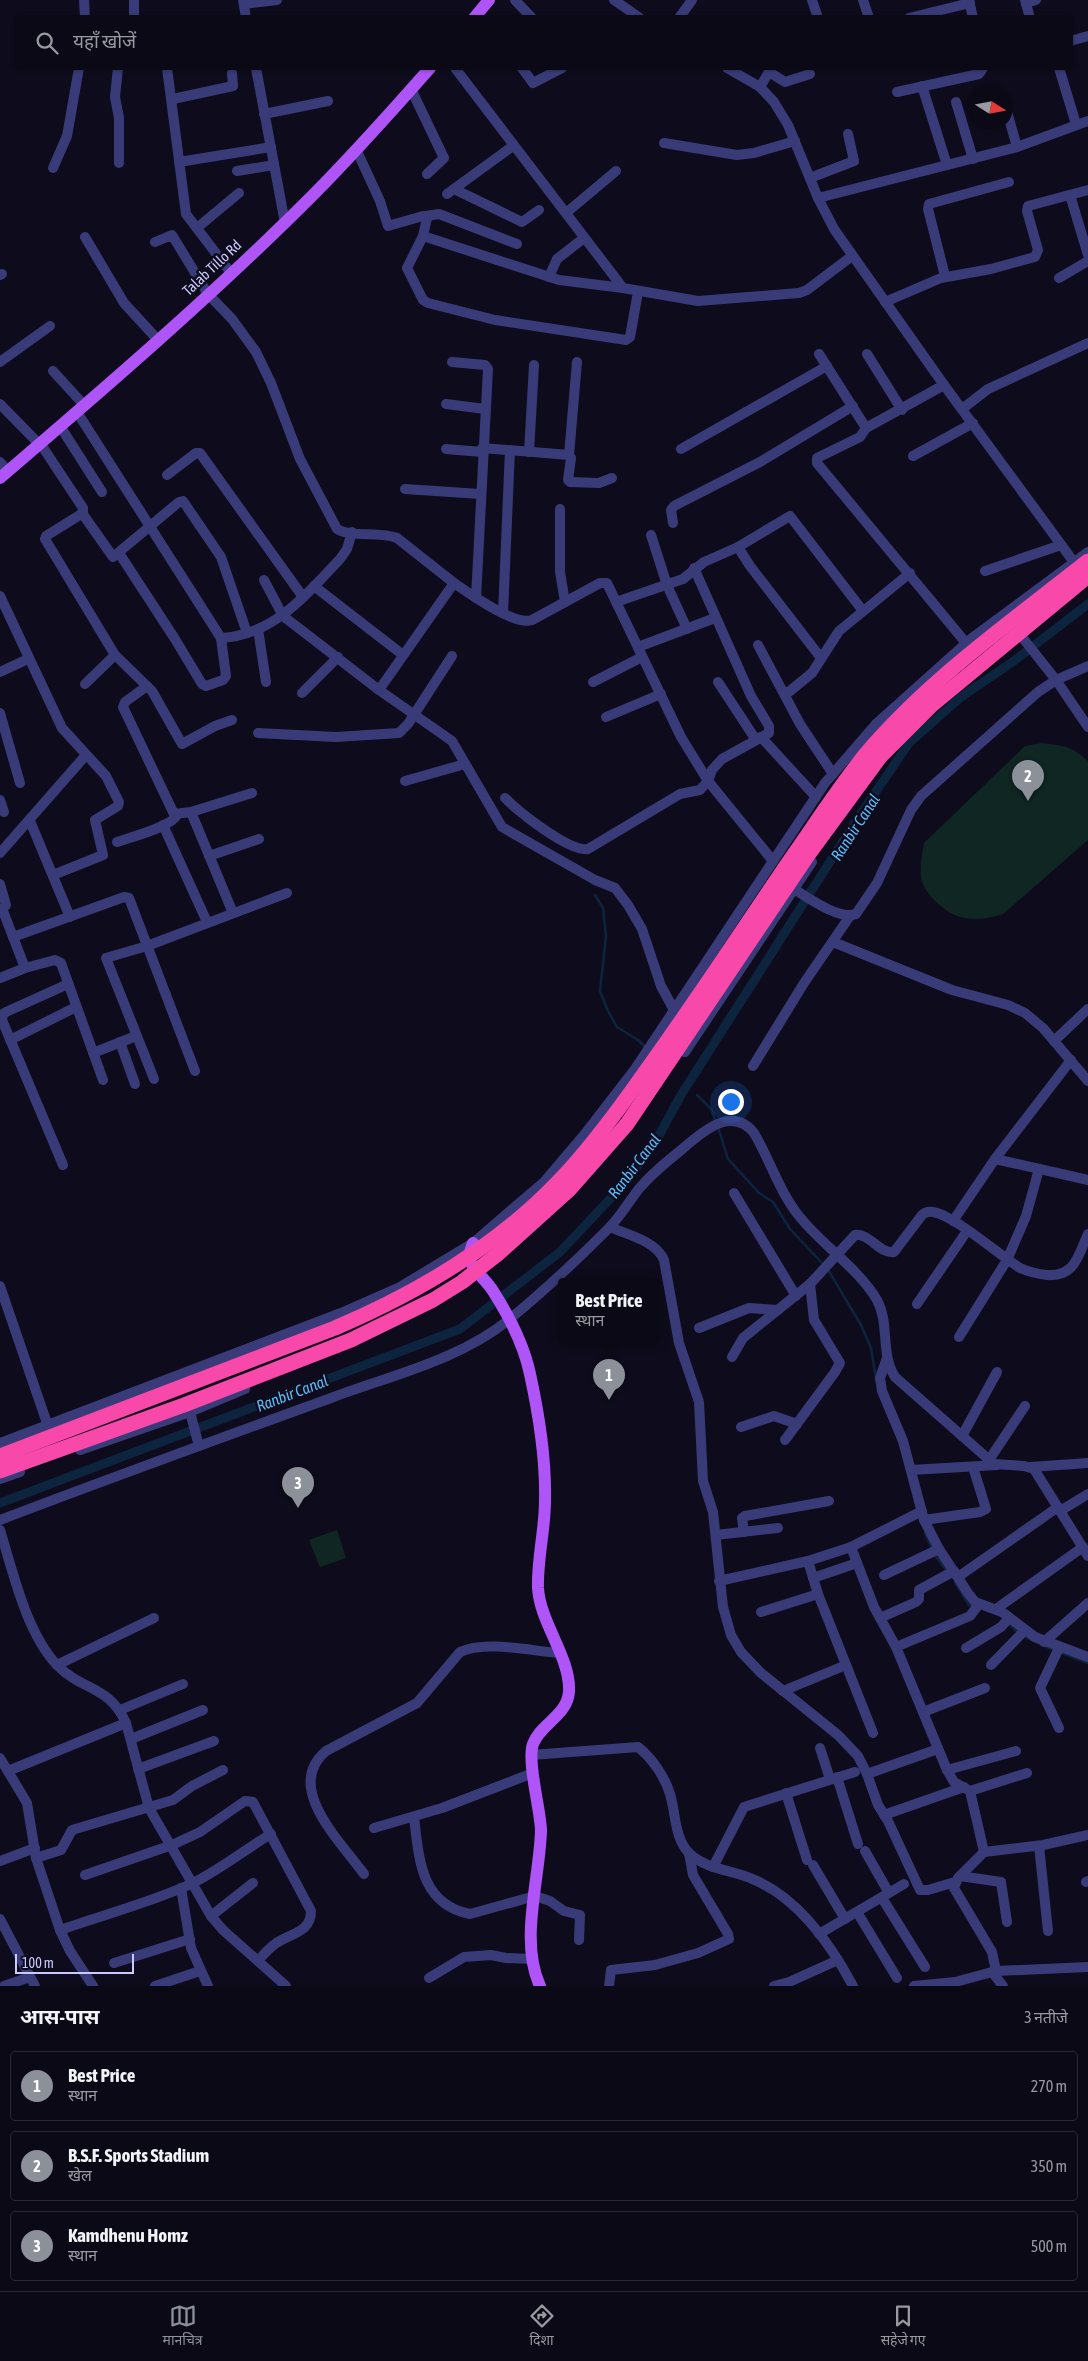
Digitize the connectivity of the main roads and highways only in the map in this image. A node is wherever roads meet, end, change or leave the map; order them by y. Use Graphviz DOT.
graph roads {
  1 [pos="489,0"];
  2 [pos="478,15"];
  3 [pos="428,70"];
  4 [pos="3,471"];
  5 [pos="1081,561"];
  6 [pos="1088,576"];
  7 [pos="473,1243"];
  8 [pos="0,1456"];
  9 [pos="0,1471"];
  10 [pos="540,1986"];
  1 -- 2 [label="main road"];
  3 -- 4 [label="main road, Talab Tillo Rd"];
  5 -- 8 [label="highway, bridge"];
  6 -- 9 [label="highway, bridge"];
  7 -- 10 [label="main road"];
}
